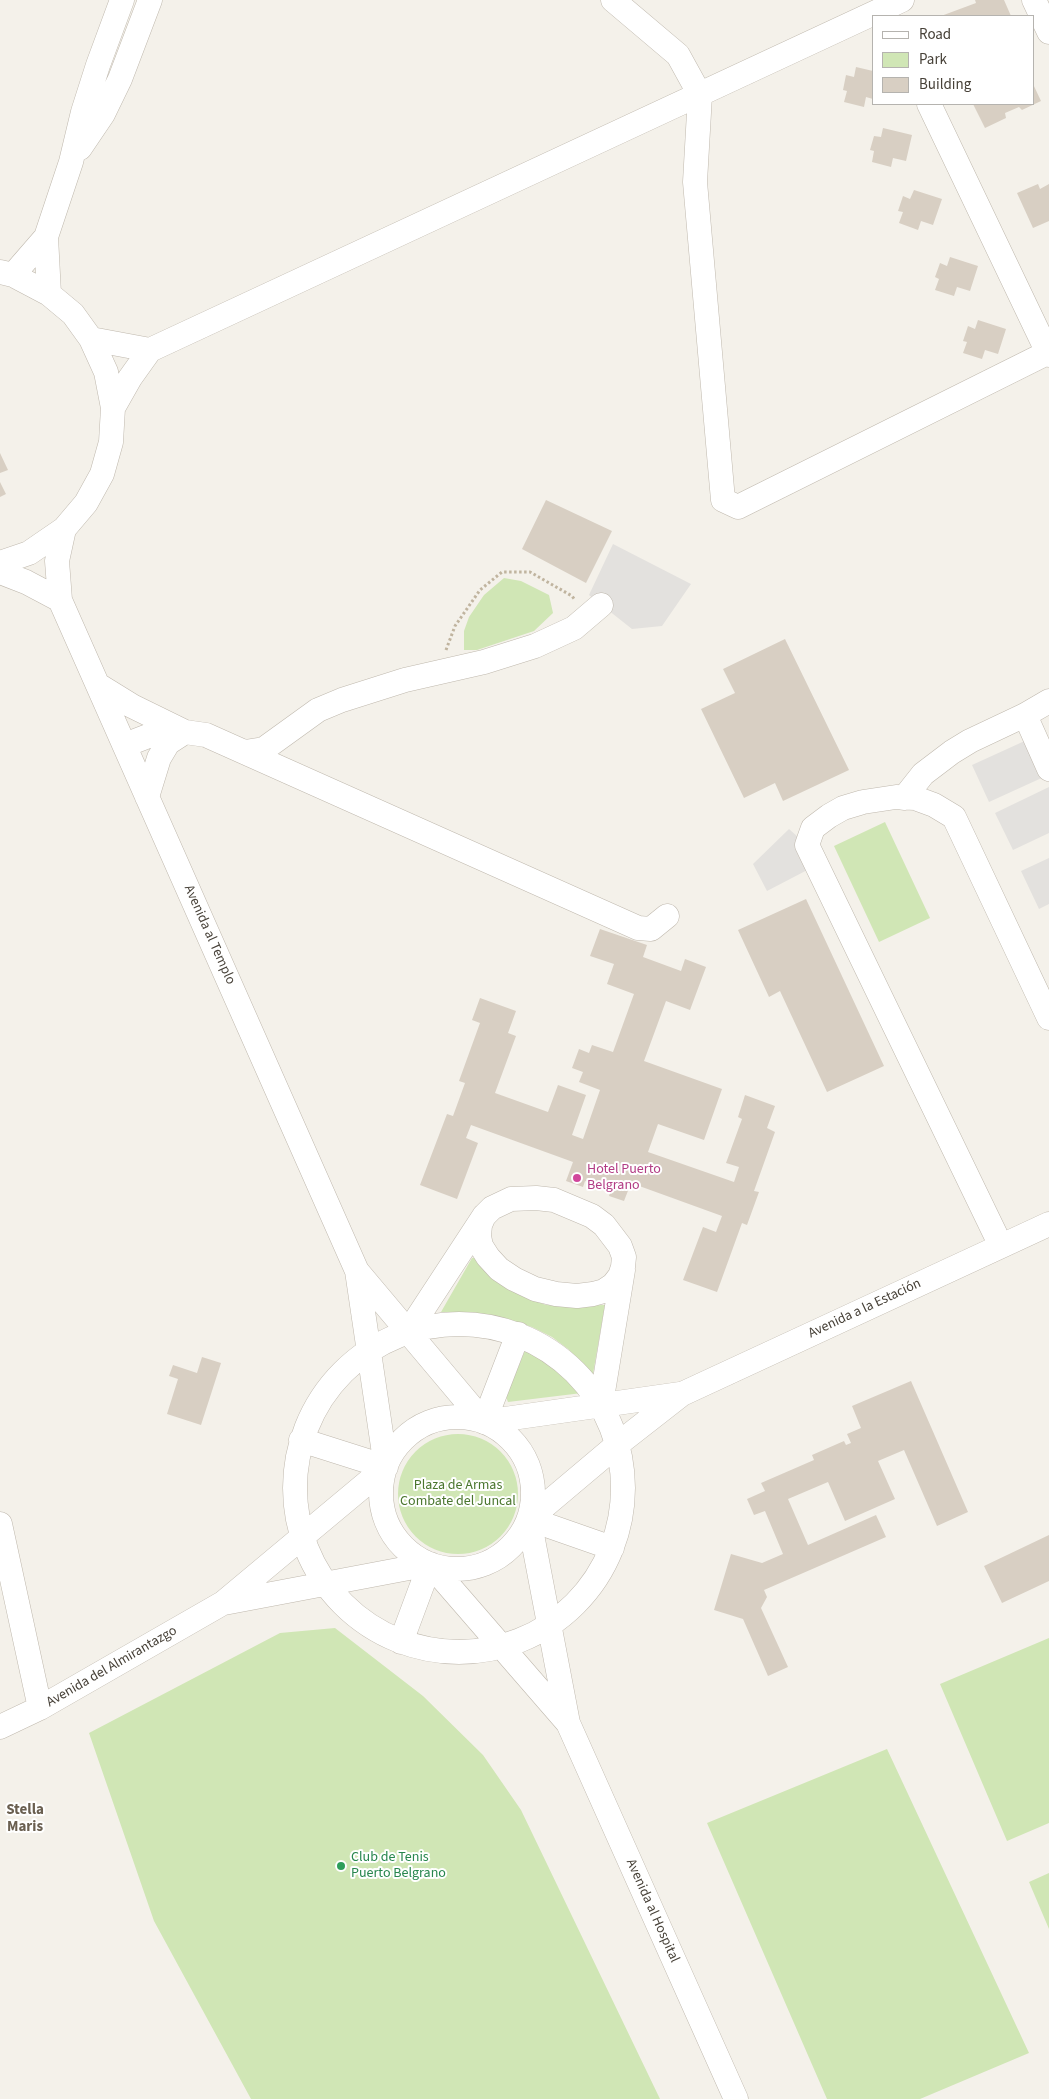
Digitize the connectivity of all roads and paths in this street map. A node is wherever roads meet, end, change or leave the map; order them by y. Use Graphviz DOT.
graph roads {
  1 [pos="122,0"];
  2 [pos="150,0"];
  3 [pos="614,0"];
  4 [pos="1034,0"];
  5 [pos="888,6"];
  6 [pos="1049,32"];
  7 [pos="700,95"];
  8 [pos="929,105"];
  9 [pos="70,162"];
  10 [pos="46,237"];
  11 [pos="7,274"];
  12 [pos="49,294"];
  13 [pos="91,338"];
  14 [pos="150,350"];
  15 [pos="1049,353"];
  16 [pos="113,408"];
  17 [pos="64,529"];
  18 [pos="0,563"];
  19 [pos="0,572"];
  20 [pos="60,600"];
  21 [pos="593,611"];
  22 [pos="438,673"];
  23 [pos="98,685"];
  24 [pos="1049,700"];
  25 [pos="1025,715"];
  26 [pos="185,732"];
  27 [pos="125,745"];
  28 [pos="245,752"];
  29 [pos="1049,769"];
  30 [pos="147,797"];
  31 [pos="904,798"];
  32 [pos="667,916"];
  33 [pos="1049,1018"];
  34 [pos="484,1216"];
  35 [pos="1049,1224"];
  36 [pos="1002,1246"];
  37 [pos="623,1267"];
  38 [pos="357,1271"];
  39 [pos="408,1332"];
  40 [pos="518,1334"];
  41 [pos="368,1350"];
  42 [pos="682,1394"];
  43 [pos="601,1404"];
  44 [pos="484,1422"];
  45 [pos="301,1440"];
  46 [pos="618,1444"];
  47 [pos="386,1467"];
  48 [pos="529,1519"];
  49 [pos="0,1524"];
  50 [pos="302,1537"];
  51 [pos="612,1548"];
  52 [pos="430,1564"];
  53 [pos="324,1583"];
  54 [pos="223,1603"];
  55 [pos="549,1625"];
  56 [pos="400,1642"];
  57 [pos="503,1646"];
  58 [pos="40,1708"];
  59 [pos="568,1723"];
  60 [pos="0,1727"];
  61 [pos="736,2099"];
  1 -- 9 [label="street"];
  2 -- 9 [label="street"];
  3 -- 7 [label="street"];
  4 -- 6 [label="street"];
  5 -- 7 [label="street"];
  7 -- 14 [label="street"];
  7 -- 15 [label="street"];
  8 -- 15 [label="street"];
  9 -- 10 [label="street"];
  10 -- 11 [label="street"];
  10 -- 12 [label="street"];
  11 -- 12 [label="street"];
  12 -- 13 [label="street"];
  13 -- 14 [label="street"];
  13 -- 16 [label="street"];
  14 -- 16 [label="street"];
  16 -- 17 [label="street"];
  17 -- 18 [label="street"];
  17 -- 20 [label="street, Avenida al Templo"];
  19 -- 20 [label="street"];
  20 -- 23 [label="street, Avenida al Templo"];
  21 -- 22 [label="street"];
  21 -- 22 [label="path"];
  22 -- 28 [label="street"];
  23 -- 26 [label="street"];
  23 -- 27 [label="street, Avenida al Templo"];
  24 -- 25 [label="street"];
  25 -- 29 [label="street"];
  25 -- 31 [label="street"];
  26 -- 27 [label="street"];
  26 -- 28 [label="street"];
  26 -- 30 [label="street"];
  27 -- 30 [label="street, Avenida al Templo"];
  28 -- 32 [label="street"];
  30 -- 38 [label="street, Avenida al Templo"];
  31 -- 33 [label="street"];
  31 -- 36 [label="street"];
  34 -- 37 [label="street"];
  34 -- 37 [label="street"];
  34 -- 39 [label="street"];
  35 -- 36 [label="street, Avenida a la Estación"];
  36 -- 42 [label="street, Avenida a la Estación"];
  37 -- 43 [label="street"];
  38 -- 39 [label="street"];
  38 -- 41 [label="street"];
  39 -- 40 [label="street"];
  39 -- 41 [label="street"];
  39 -- 44 [label="street"];
  40 -- 43 [label="street"];
  40 -- 44 [label="street"];
  41 -- 45 [label="street"];
  41 -- 47 [label="street"];
  42 -- 43 [label="street"];
  42 -- 46 [label="street"];
  43 -- 44 [label="street"];
  43 -- 46 [label="street"];
  44 -- 47 [label="street"];
  44 -- 48 [label="street"];
  45 -- 47 [label="street"];
  45 -- 50 [label="street"];
  46 -- 48 [label="street"];
  46 -- 51 [label="street"];
  47 -- 50 [label="street"];
  47 -- 52 [label="street"];
  48 -- 51 [label="street"];
  48 -- 52 [label="street"];
  48 -- 55 [label="street"];
  49 -- 58 [label="street"];
  50 -- 53 [label="street"];
  50 -- 54 [label="street"];
  51 -- 55 [label="street"];
  52 -- 53 [label="street"];
  52 -- 56 [label="street"];
  52 -- 57 [label="street"];
  53 -- 54 [label="street"];
  53 -- 56 [label="street"];
  54 -- 58 [label="street, Avenida del Almirantazgo"];
  55 -- 57 [label="street"];
  55 -- 59 [label="street"];
  56 -- 57 [label="street"];
  57 -- 59 [label="street"];
  58 -- 60 [label="street, Avenida del Almirantazgo"];
  59 -- 61 [label="street, Avenida al Hospital"];
}
